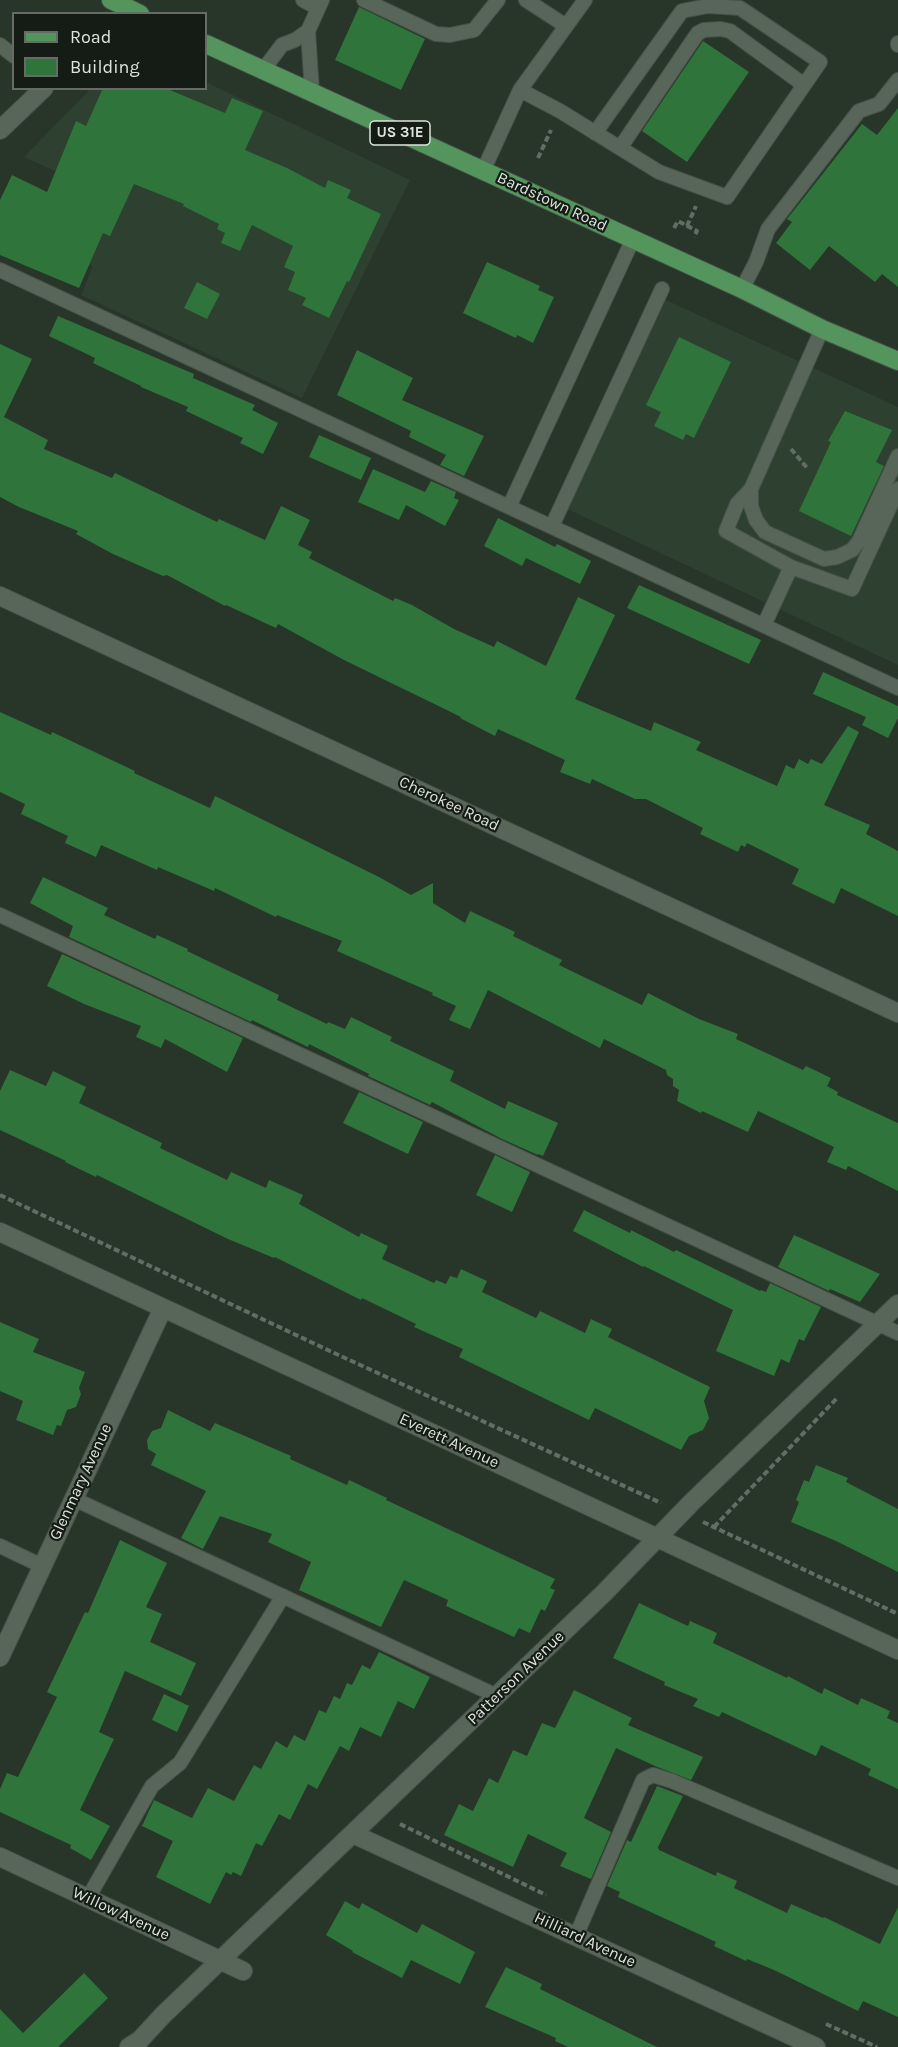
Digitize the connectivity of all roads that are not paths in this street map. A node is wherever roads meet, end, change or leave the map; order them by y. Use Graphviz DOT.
graph roads {
  1 [pos="303,0"];
  2 [pos="364,0"];
  3 [pos="498,0"];
  4 [pos="526,0"];
  5 [pos="585,0"];
  6 [pos="320,4"];
  7 [pos="114,6"];
  8 [pos="134,12"];
  9 [pos="566,26"];
  10 [pos="308,31"];
  11 [pos="207,44"];
  12 [pos="263,70"];
  13 [pos="898,80"];
  14 [pos="804,85"];
  15 [pos="42,90"];
  16 [pos="520,90"];
  17 [pos="312,92"];
  18 [pos="0,130"];
  19 [pos="595,133"];
  20 [pos="620,148"];
  21 [pos="483,171"];
  22 [pos="633,239"];
  23 [pos="0,270"];
  24 [pos="742,289"];
  25 [pos="662,290"];
  26 [pos="822,329"];
  27 [pos="898,361"];
  28 [pos="898,456"];
  29 [pos="751,489"];
  30 [pos="898,489"];
  31 [pos="509,507"];
  32 [pos="552,526"];
  33 [pos="790,567"];
  34 [pos="0,596"];
  35 [pos="764,626"];
  36 [pos="898,688"];
  37 [pos="0,915"];
  38 [pos="898,1013"];
  39 [pos="0,1232"];
  40 [pos="898,1304"];
  41 [pos="163,1308"];
  42 [pos="876,1324"];
  43 [pos="898,1333"];
  44 [pos="74,1499"];
  45 [pos="658,1538"];
  46 [pos="0,1546"];
  47 [pos="42,1566"];
  48 [pos="283,1596"];
  49 [pos="898,1650"];
  50 [pos="0,1657"];
  51 [pos="497,1696"];
  52 [pos="353,1834"];
  53 [pos="0,1857"];
  54 [pos="898,1878"];
  55 [pos="88,1898"];
  56 [pos="576,1936"];
  57 [pos="220,1960"];
  58 [pos="243,1971"];
  59 [pos="129,2047"];
  60 [pos="816,2047"];
  1 -- 6 [label="lane"];
  2 -- 3 [label="lane"];
  4 -- 9 [label="lane"];
  5 -- 9 [label="lane"];
  6 -- 10 [label="lane"];
  7 -- 8 [label="main road"];
  9 -- 16 [label="lane"];
  10 -- 12 [label="lane"];
  10 -- 17 [label="lane"];
  11 -- 12 [label="main road, Bardstown Road / US 31E"];
  12 -- 17 [label="main road, Bardstown Road / US 31E"];
  13 -- 24 [label="lane"];
  14 -- 19 [label="lane"];
  14 -- 20 [label="lane"];
  14 -- 20 [label="lane"];
  15 -- 18 [label="street"];
  16 -- 19 [label="lane"];
  16 -- 21 [label="lane"];
  17 -- 21 [label="main road, Bardstown Road / US 31E"];
  19 -- 20 [label="lane"];
  21 -- 22 [label="main road, Bardstown Road / US 31E"];
  22 -- 24 [label="main road, Bardstown Road / US 31E"];
  22 -- 31 [label="lane"];
  23 -- 31 [label="lane"];
  24 -- 26 [label="main road, Bardstown Road / US 31E"];
  25 -- 32 [label="lane"];
  26 -- 27 [label="main road, Bardstown Road / US 31E"];
  26 -- 29 [label="lane"];
  28 -- 29 [label="lane"];
  29 -- 33 [label="lane"];
  30 -- 33 [label="lane"];
  31 -- 32 [label="lane"];
  32 -- 35 [label="lane"];
  33 -- 35 [label="lane"];
  34 -- 38 [label="street, Cherokee Road"];
  35 -- 36 [label="lane"];
  37 -- 42 [label="lane"];
  39 -- 41 [label="street, Everett Avenue"];
  40 -- 42 [label="street, Patterson Avenue"];
  41 -- 44 [label="street, Glenmary Avenue"];
  41 -- 45 [label="street, Everett Avenue"];
  42 -- 43 [label="lane"];
  42 -- 45 [label="street, Patterson Avenue"];
  44 -- 47 [label="street, Glenmary Avenue"];
  44 -- 48 [label="lane"];
  45 -- 49 [label="street, Everett Avenue"];
  45 -- 51 [label="street, Patterson Avenue"];
  46 -- 47 [label="lane"];
  47 -- 50 [label="street, Glenmary Avenue"];
  48 -- 51 [label="lane"];
  48 -- 55 [label="lane"];
  51 -- 52 [label="street, Patterson Avenue"];
  52 -- 56 [label="street, Hilliard Avenue"];
  52 -- 57 [label="street, Patterson Avenue"];
  53 -- 55 [label="street, Willow Avenue"];
  54 -- 56 [label="lane"];
  55 -- 57 [label="street, Willow Avenue"];
  56 -- 60 [label="street, Hilliard Avenue"];
  57 -- 58 [label="street, Willow Avenue"];
  57 -- 59 [label="street, Patterson Avenue"];
}
